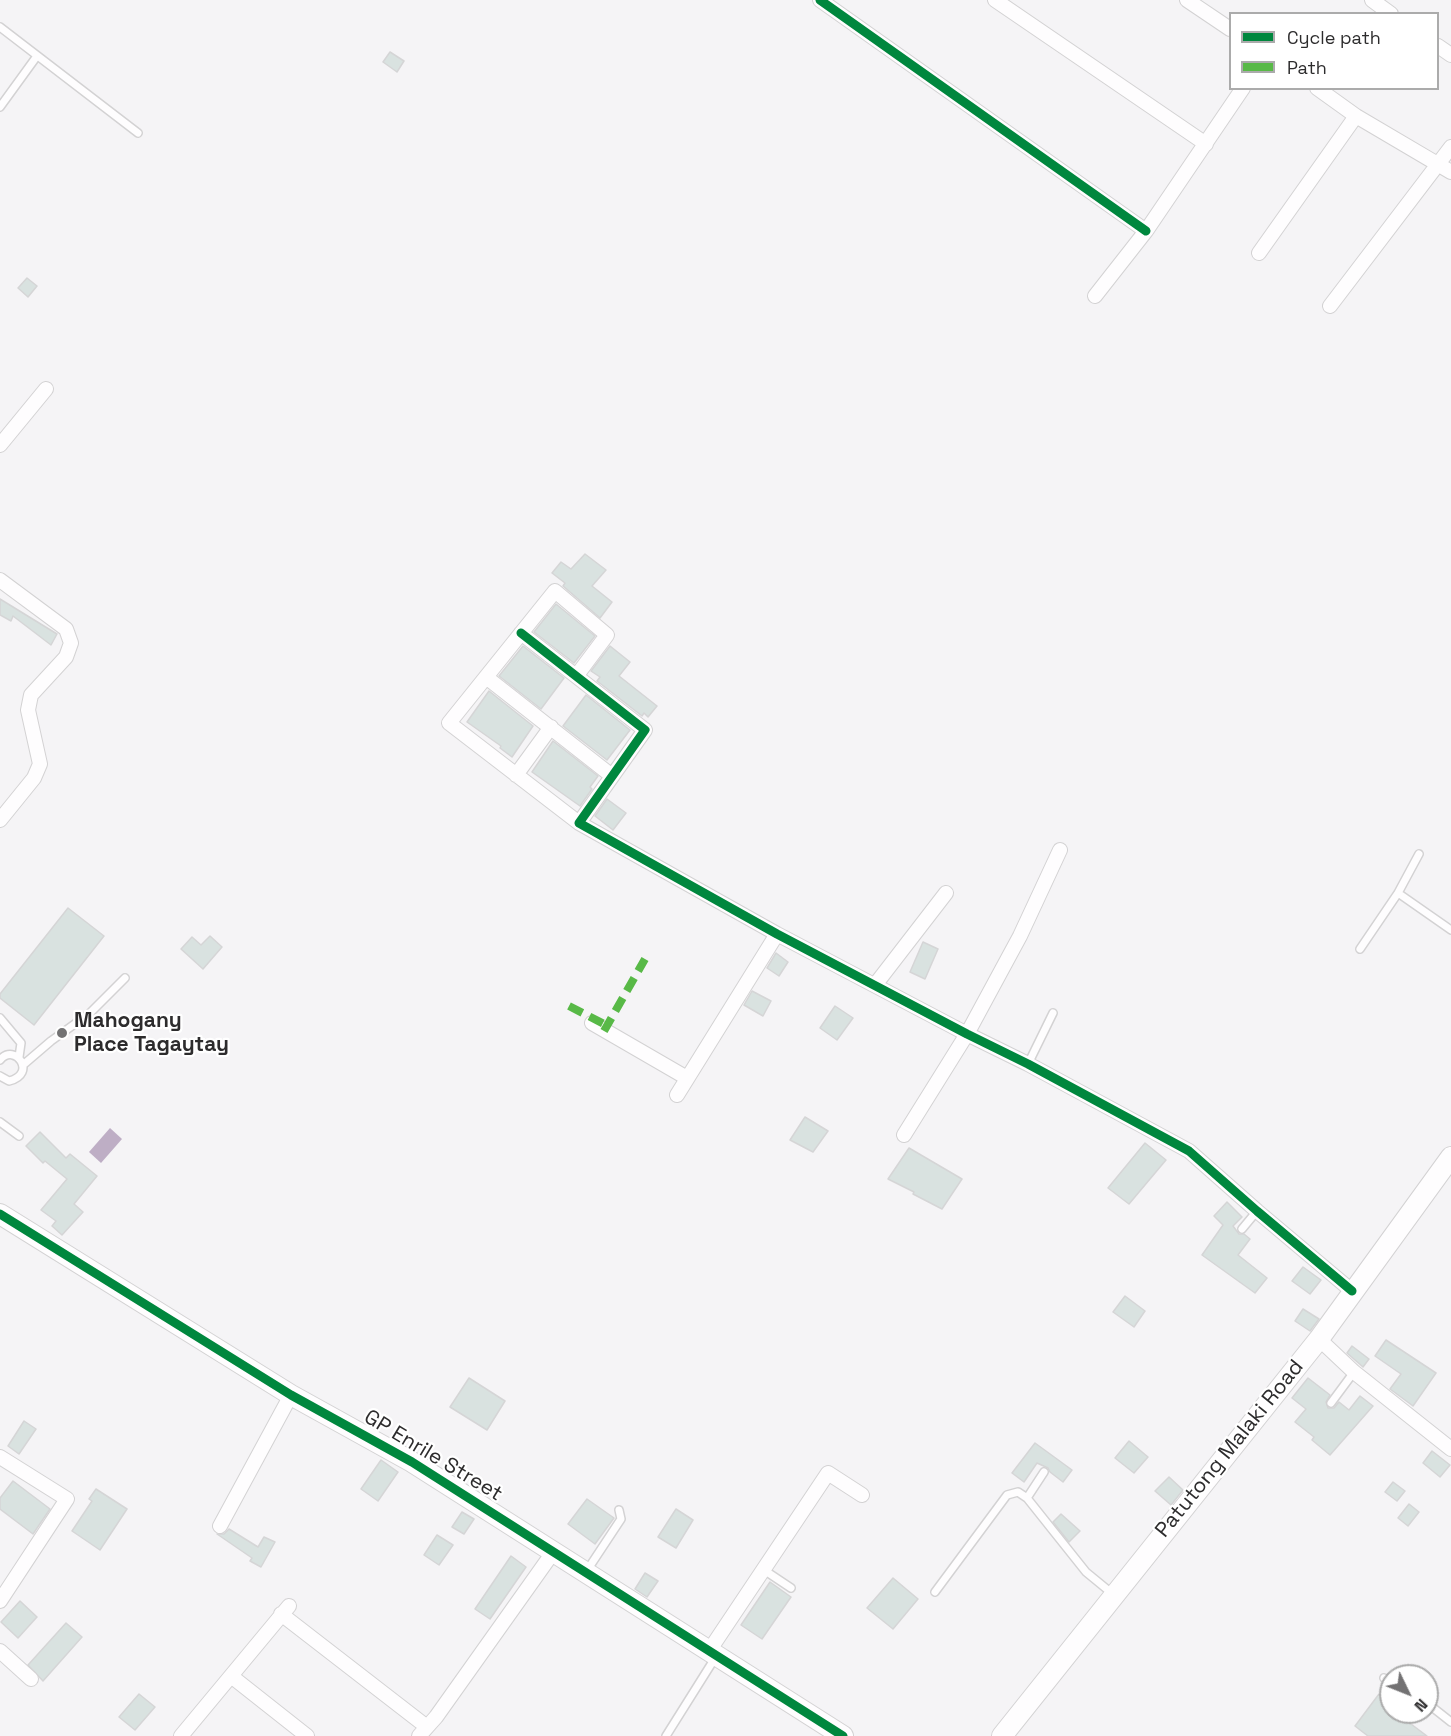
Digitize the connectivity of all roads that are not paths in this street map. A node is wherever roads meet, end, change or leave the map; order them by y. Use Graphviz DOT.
graph roads {
  1 [pos="820,0"];
  2 [pos="994,0"];
  3 [pos="1187,0"];
  4 [pos="1372,0"];
  5 [pos="1388,12"];
  6 [pos="0,27"];
  7 [pos="1229,28"];
  8 [pos="37,56"];
  9 [pos="1242,90"];
  10 [pos="1320,90"];
  11 [pos="0,107"];
  12 [pos="1356,116"];
  13 [pos="138,133"];
  14 [pos="1206,144"];
  15 [pos="1451,147"];
  16 [pos="1438,164"];
  17 [pos="1451,172"];
  18 [pos="1146,231"];
  19 [pos="1259,253"];
  20 [pos="1095,296"];
  21 [pos="1330,306"];
  22 [pos="46,389"];
  23 [pos="0,445"];
  24 [pos="0,580"];
  25 [pos="521,633"];
  26 [pos="577,675"];
  27 [pos="486,677"];
  28 [pos="551,727"];
  29 [pos="516,775"];
  30 [pos="612,776"];
  31 [pos="0,820"];
  32 [pos="579,823"];
  33 [pos="1060,850"];
  34 [pos="1419,854"];
  35 [pos="946,893"];
  36 [pos="1398,893"];
  37 [pos="1451,930"];
  38 [pos="777,934"];
  39 [pos="1360,949"];
  40 [pos="125,978"];
  41 [pos="875,985"];
  42 [pos="1053,1013"];
  43 [pos="0,1018"];
  44 [pos="592,1023"];
  45 [pos="967,1034"];
  46 [pos="19,1057"];
  47 [pos="0,1060"];
  48 [pos="1029,1064"];
  49 [pos="23,1065"];
  50 [pos="0,1077"];
  51 [pos="687,1078"];
  52 [pos="677,1095"];
  53 [pos="0,1122"];
  54 [pos="904,1135"];
  55 [pos="19,1136"];
  56 [pos="1451,1157"];
  57 [pos="1257,1211"];
  58 [pos="0,1214"];
  59 [pos="1242,1229"];
  60 [pos="1352,1291"];
  61 [pos="1319,1338"];
  62 [pos="1354,1372"];
  63 [pos="291,1395"];
  64 [pos="1331,1403"];
  65 [pos="1451,1449"];
  66 [pos="2,1462"];
  67 [pos="1044,1472"];
  68 [pos="862,1495"];
  69 [pos="1027,1498"];
  70 [pos="619,1510"];
  71 [pos="220,1526"];
  72 [pos="554,1551"];
  73 [pos="764,1570"];
  74 [pos="586,1572"];
  75 [pos="791,1588"];
  76 [pos="935,1592"];
  77 [pos="1113,1595"];
  78 [pos="0,1601"];
  79 [pos="0,1651"];
  80 [pos="713,1654"];
  81 [pos="231,1676"];
  82 [pos="31,1679"];
  83 [pos="1439,1712"];
  84 [pos="1451,1722"];
  85 [pos="423,1732"];
  86 [pos="182,1736"];
  87 [pos="307,1736"];
  88 [pos="666,1736"];
  89 [pos="843,1736"];
  90 [pos="1002,1736"];
  1 -- 18 [label="street"];
  2 -- 14 [label="street"];
  3 -- 7 [label="street"];
  4 -- 5 [label="street"];
  6 -- 8 [label="lane"];
  8 -- 11 [label="lane"];
  8 -- 13 [label="lane"];
  9 -- 14 [label="street"];
  10 -- 12 [label="street"];
  12 -- 16 [label="street"];
  12 -- 19 [label="street"];
  14 -- 18 [label="street"];
  15 -- 16 [label="street"];
  16 -- 17 [label="street"];
  16 -- 21 [label="street"];
  18 -- 20 [label="street"];
  22 -- 23 [label="street"];
  24 -- 31 [label="street"];
  25 -- 26 [label="street"];
  25 -- 26 [label="street"];
  25 -- 27 [label="street"];
  26 -- 30 [label="street"];
  27 -- 28 [label="street"];
  27 -- 29 [label="street"];
  28 -- 29 [label="street"];
  28 -- 30 [label="street"];
  29 -- 32 [label="street"];
  30 -- 32 [label="street"];
  32 -- 38 [label="street"];
  33 -- 45 [label="street"];
  34 -- 36 [label="lane"];
  35 -- 41 [label="street"];
  36 -- 37 [label="lane"];
  36 -- 39 [label="lane"];
  38 -- 41 [label="street"];
  38 -- 51 [label="street"];
  40 -- 49 [label="lane"];
  41 -- 45 [label="street"];
  42 -- 48 [label="lane"];
  43 -- 46 [label="lane"];
  44 -- 51 [label="street"];
  45 -- 48 [label="street"];
  45 -- 54 [label="street"];
  46 -- 47 [label="lane"];
  46 -- 49 [label="lane"];
  48 -- 57 [label="street"];
  49 -- 50 [label="lane"];
  51 -- 52 [label="street"];
  53 -- 55 [label="lane"];
  56 -- 60 [label="street, Patutong Malaki Road"];
  57 -- 59 [label="lane"];
  57 -- 60 [label="street"];
  58 -- 63 [label="street, GP Enrile Street"];
  60 -- 61 [label="street, Patutong Malaki Road"];
  61 -- 62 [label="street"];
  61 -- 77 [label="street, Patutong Malaki Road"];
  62 -- 64 [label="lane"];
  62 -- 65 [label="street"];
  63 -- 71 [label="street"];
  63 -- 72 [label="street, GP Enrile Street"];
  66 -- 78 [label="street"];
  67 -- 69 [label="lane"];
  68 -- 73 [label="street"];
  69 -- 76 [label="lane"];
  69 -- 77 [label="lane"];
  70 -- 74 [label="lane"];
  72 -- 74 [label="street, GP Enrile Street"];
  72 -- 85 [label="street"];
  73 -- 75 [label="lane"];
  73 -- 80 [label="street"];
  74 -- 80 [label="street, GP Enrile Street"];
  77 -- 90 [label="street, Patutong Malaki Road"];
  79 -- 82 [label="street"];
  80 -- 88 [label="lane"];
  80 -- 89 [label="street, GP Enrile Street"];
  81 -- 85 [label="street"];
  81 -- 86 [label="street"];
  81 -- 87 [label="street"];
  83 -- 84 [label="lane"];
}
